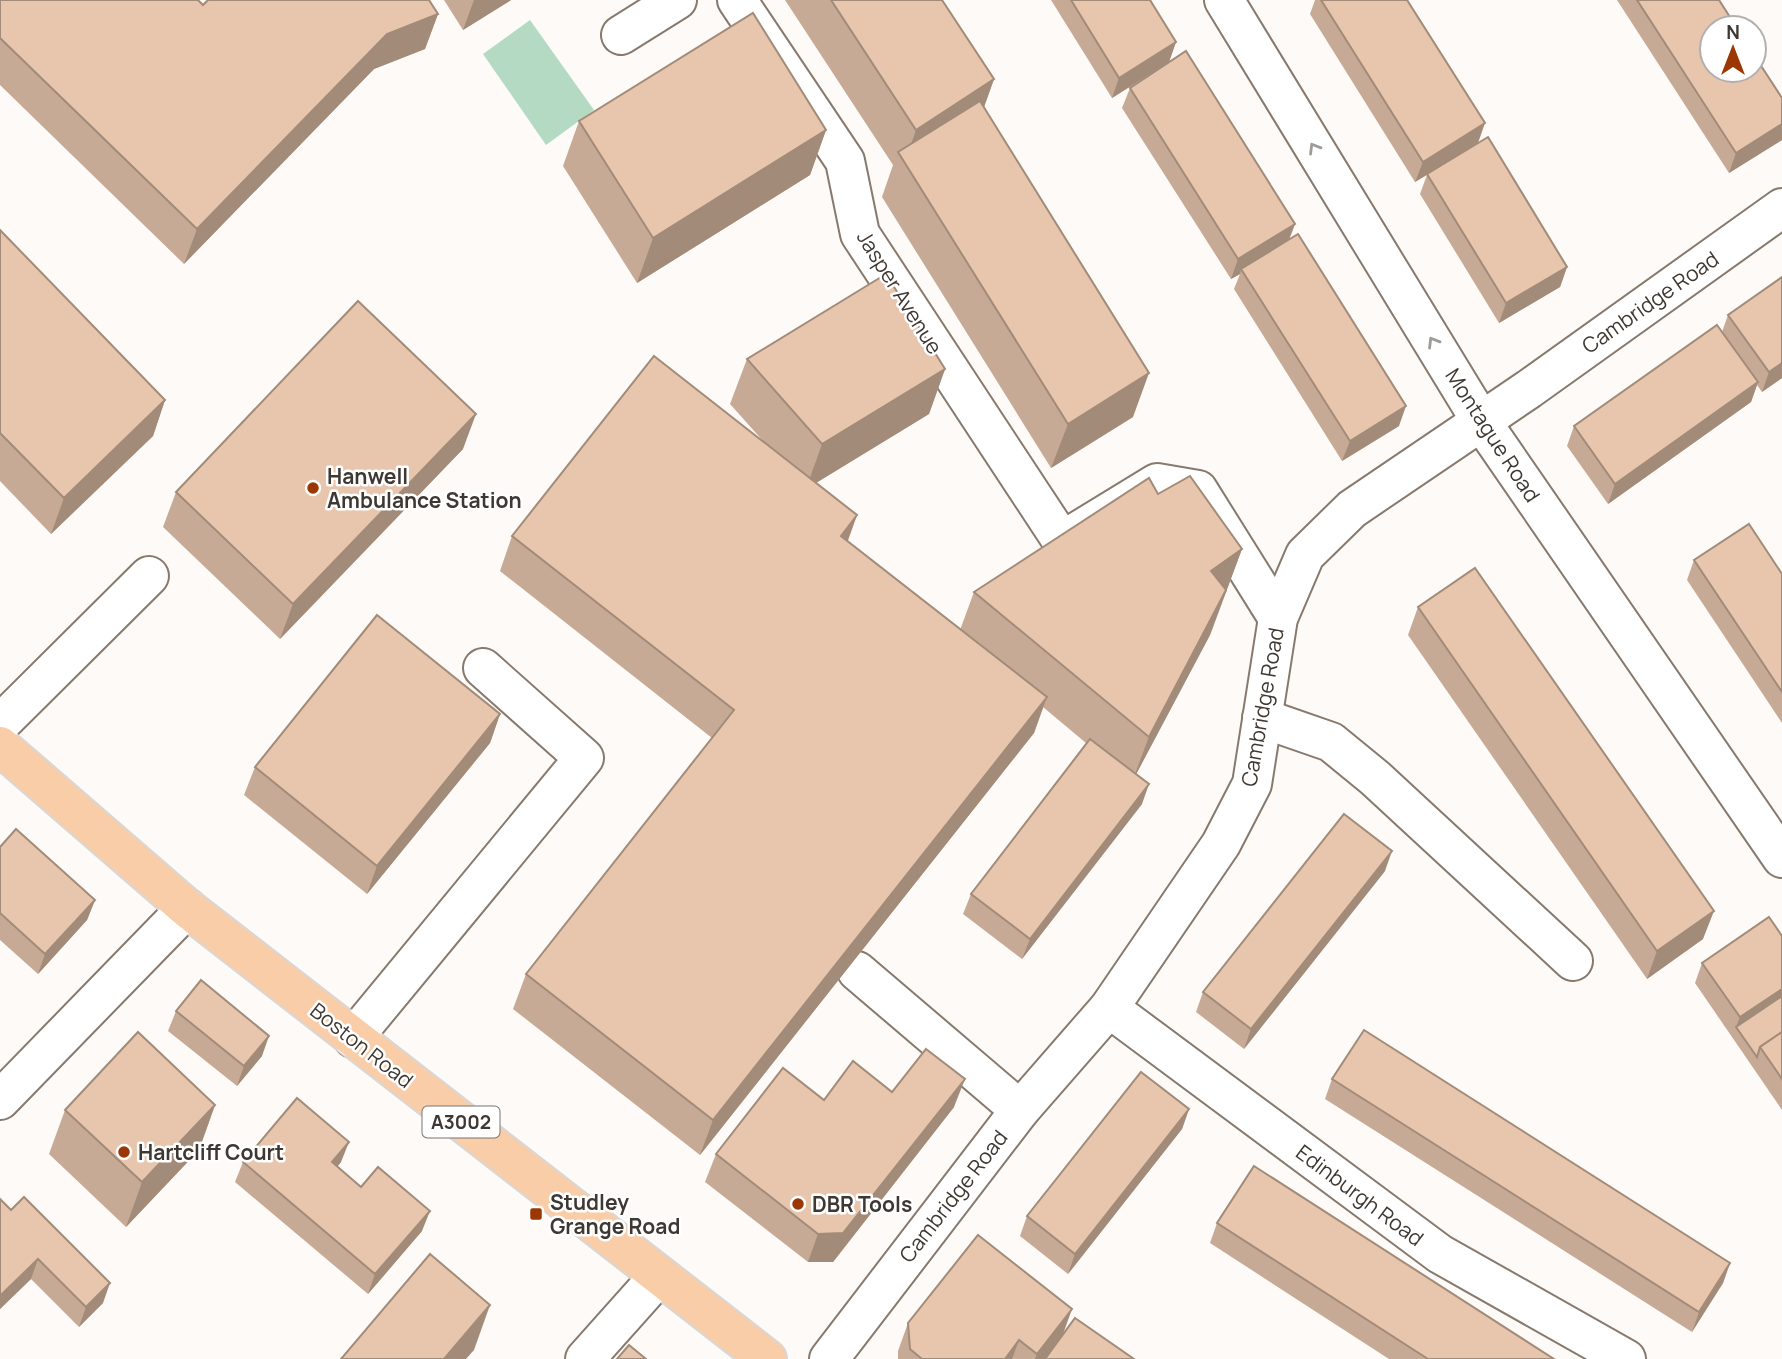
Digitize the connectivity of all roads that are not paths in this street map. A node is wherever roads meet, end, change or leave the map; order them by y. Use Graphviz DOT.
graph roads {
  1 [pos="677,0"];
  2 [pos="737,0"];
  3 [pos="1224,0"];
  4 [pos="621,35"];
  5 [pos="1782,208"];
  6 [pos="1481,421"];
  7 [pos="1062,541"];
  8 [pos="1029,562"];
  9 [pos="149,576"];
  10 [pos="1278,618"];
  11 [pos="483,668"];
  12 [pos="1262,718"];
  13 [pos="0,724"];
  14 [pos="0,746"];
  15 [pos="1782,858"];
  16 [pos="187,908"];
  17 [pos="1573,961"];
  18 [pos="857,971"];
  19 [pos="1109,1008"];
  20 [pos="353,1038"];
  21 [pos="0,1100"];
  22 [pos="1020,1110"];
  23 [pos="659,1276"];
  24 [pos="585,1359"];
  25 [pos="767,1359"];
  26 [pos="829,1359"];
  27 [pos="1626,1359"];
  1 -- 4 [label="street"];
  2 -- 7 [label="street, Jasper Avenue"];
  6 -- 3 [label="street, Montague Road, one-way"];
  5 -- 6 [label="street, Cambridge Road"];
  6 -- 10 [label="street, Cambridge Road"];
  6 -- 15 [label="street, Montague Road"];
  7 -- 8 [label="street"];
  7 -- 10 [label="street"];
  9 -- 13 [label="street"];
  10 -- 12 [label="street, Cambridge Road"];
  11 -- 20 [label="street"];
  12 -- 17 [label="street"];
  12 -- 19 [label="street, Cambridge Road"];
  14 -- 16 [label="main road, Boston Road / A3002"];
  16 -- 20 [label="main road, Boston Road / A3002"];
  16 -- 21 [label="street"];
  18 -- 22 [label="street"];
  19 -- 22 [label="street, Cambridge Road"];
  19 -- 27 [label="street, Edinburgh Road"];
  20 -- 23 [label="main road, Boston Road / A3002"];
  22 -- 26 [label="street, Cambridge Road"];
  23 -- 24 [label="street"];
  23 -- 25 [label="main road, Boston Road / A3002"];
}
